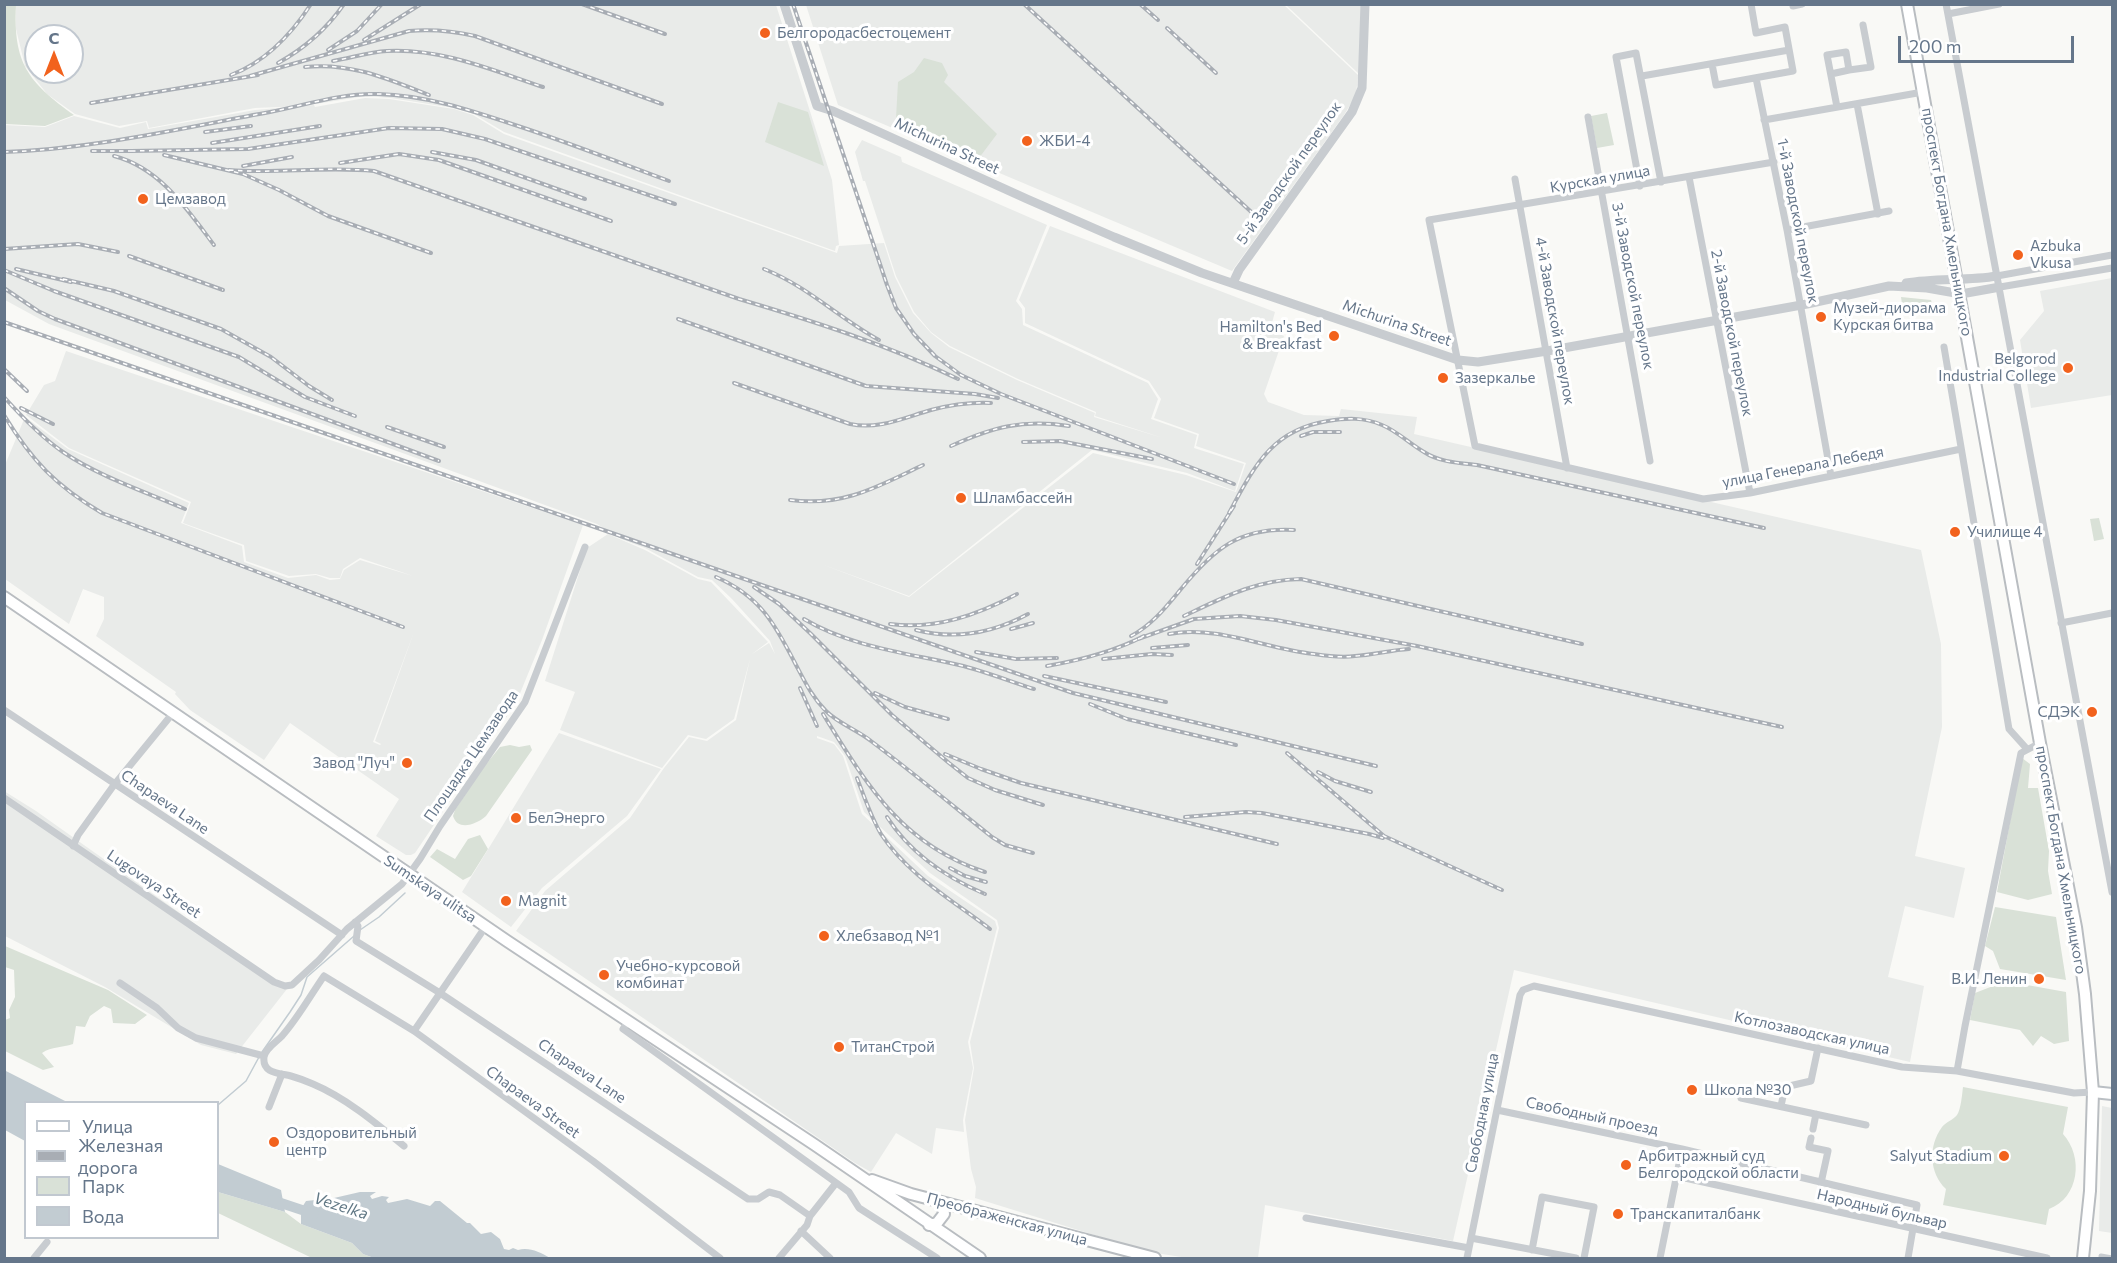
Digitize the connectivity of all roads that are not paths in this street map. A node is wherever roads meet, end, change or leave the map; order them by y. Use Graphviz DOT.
graph roads {
  1 [pos="784,4"];
  2 [pos="1365,4"];
  3 [pos="1751,4"];
  4 [pos="1792,4"];
  5 [pos="1802,4"];
  6 [pos="1908,4"];
  7 [pos="1947,4"];
  8 [pos="1999,4"];
  9 [pos="1948,14"];
  10 [pos="1863,24"];
  11 [pos="1789,50"];
  12 [pos="1712,64"];
  13 [pos="1849,70"];
  14 [pos="1831,74"];
  15 [pos="1642,76"];
  16 [pos="1756,78"];
  17 [pos="1923,92"];
  18 [pos="1857,104"];
  19 [pos="1837,107"];
  20 [pos="1588,117"];
  21 [pos="1764,120"];
  22 [pos="1774,162"];
  23 [pos="1689,177"];
  24 [pos="1515,179"];
  25 [pos="1661,182"];
  26 [pos="1640,186"];
  27 [pos="1601,193"];
  28 [pos="1521,206"];
  29 [pos="1889,212"];
  30 [pos="1878,214"];
  31 [pos="1787,230"];
  32 [pos="2112,255"];
  33 [pos="2112,267"];
  34 [pos="1997,276"];
  35 [pos="1958,278"];
  36 [pos="1233,283"];
  37 [pos="1888,286"];
  38 [pos="2000,287"];
  39 [pos="1961,294"];
  40 [pos="1801,305"];
  41 [pos="1716,320"];
  42 [pos="1629,335"];
  43 [pos="1944,347"];
  44 [pos="1547,351"];
  45 [pos="1458,360"];
  46 [pos="1961,448"];
  47 [pos="1650,461"];
  48 [pos="1567,468"];
  49 [pos="1831,476"];
  50 [pos="1750,493"];
  51 [pos="585,546"];
  52 [pos="4,597"];
  53 [pos="2112,613"];
  54 [pos="2061,623"];
  55 [pos="4,710"];
  56 [pos="173,713"];
  57 [pos="2040,743"];
  58 [pos="2027,749"];
  59 [pos="114,785"];
  60 [pos="4,798"];
  61 [pos="73,846"];
  62 [pos="409,874"];
  63 [pos="2111,881"];
  64 [pos="2112,892"];
  65 [pos="355,922"];
  66 [pos="486,926"];
  67 [pos="342,935"];
  68 [pos="319,960"];
  69 [pos="324,976"];
  70 [pos="120,983"];
  71 [pos="292,985"];
  72 [pos="1528,987"];
  73 [pos="440,993"];
  74 [pos="628,1021"];
  75 [pos="414,1031"];
  76 [pos="1818,1048"];
  77 [pos="264,1056"];
  78 [pos="1957,1071"];
  79 [pos="282,1074"];
  80 [pos="2093,1090"];
  81 [pos="2112,1094"];
  82 [pos="1741,1098"];
  83 [pos="1781,1106"];
  84 [pos="269,1107"];
  85 [pos="755,1107"];
  86 [pos="1497,1110"];
  87 [pos="1816,1114"];
  88 [pos="746,1119"];
  89 [pos="1866,1125"];
  90 [pos="1813,1129"];
  91 [pos="1811,1138"];
  92 [pos="404,1146"];
  93 [pos="1682,1149"];
  94 [pos="860,1175"];
  95 [pos="1676,1176"];
  96 [pos="836,1183"];
  97 [pos="1821,1183"];
  98 [pos="939,1201"];
  99 [pos="810,1215"];
  100 [pos="918,1217"];
  101 [pos="1306,1218"];
  102 [pos="929,1225"];
  103 [pos="1912,1230"];
  104 [pos="801,1231"];
  105 [pos="1471,1238"];
  106 [pos="47,1242"];
  107 [pos="1469,1248"];
  108 [pos="1532,1250"];
  109 [pos="2101,1256"];
  110 [pos="34,1258"];
  111 [pos="720,1258"];
  112 [pos="779,1258"];
  113 [pos="830,1258"];
  114 [pos="937,1258"];
  115 [pos="980,1258"];
  116 [pos="1155,1258"];
  117 [pos="1467,1258"];
  118 [pos="1576,1258"];
  119 [pos="1584,1258"];
  120 [pos="1660,1258"];
  121 [pos="1908,1258"];
  122 [pos="2047,1258"];
  123 [pos="2083,1258"];
  124 [pos="2112,1258"];
  1 -- 36 [label="street, Michurina Street"];
  2 -- 36 [label="street, 5-й Заводской переулок"];
  3 -- 11 [label="street"];
  4 -- 5 [label="street"];
  6 -- 17 [label="main road, проспект Богдана Хмельницкого"];
  7 -- 9 [label="street"];
  8 -- 9 [label="street"];
  9 -- 34 [label="street"];
  10 -- 13 [label="street"];
  11 -- 12 [label="street"];
  11 -- 16 [label="street"];
  12 -- 15 [label="street"];
  12 -- 16 [label="street"];
  13 -- 14 [label="street"];
  13 -- 14 [label="street"];
  14 -- 19 [label="street"];
  15 -- 25 [label="street"];
  15 -- 26 [label="street"];
  16 -- 21 [label="street, 1-й Заводской переулок"];
  17 -- 18 [label="street"];
  17 -- 35 [label="main road, проспект Богдана Хмельницкого"];
  18 -- 19 [label="street"];
  18 -- 30 [label="street"];
  19 -- 21 [label="street"];
  20 -- 27 [label="street, 3-й Заводской переулок"];
  21 -- 22 [label="street, 1-й Заводской переулок"];
  22 -- 23 [label="street, Курская улица"];
  22 -- 31 [label="street, 1-й Заводской переулок"];
  23 -- 25 [label="street, Курская улица"];
  23 -- 41 [label="street, 2-й Заводской переулок"];
  24 -- 28 [label="street, 4-й Заводской переулок"];
  25 -- 26 [label="street, Курская улица"];
  26 -- 27 [label="street, Курская улица"];
  27 -- 28 [label="street, Курская улица"];
  27 -- 42 [label="street, 3-й Заводской переулок"];
  28 -- 44 [label="street, 4-й Заводской переулок"];
  28 -- 45 [label="street, Курская улица"];
  29 -- 30 [label="street"];
  30 -- 31 [label="street"];
  31 -- 40 [label="street, 1-й Заводской переулок"];
  32 -- 34 [label="street"];
  33 -- 38 [label="street"];
  34 -- 35 [label="street"];
  34 -- 38 [label="street"];
  35 -- 37 [label="street"];
  35 -- 39 [label="main road, проспект Богдана Хмельницкого"];
  36 -- 45 [label="street, Michurina Street"];
  37 -- 39 [label="street, Michurina Street"];
  37 -- 40 [label="street, Michurina Street"];
  38 -- 39 [label="street"];
  38 -- 54 [label="street"];
  39 -- 57 [label="main road, проспект Богдана Хмельницкого"];
  40 -- 41 [label="street, Michurina Street"];
  40 -- 49 [label="street, 1-й Заводской переулок"];
  41 -- 42 [label="street, Michurina Street"];
  41 -- 50 [label="street, 2-й Заводской переулок"];
  42 -- 44 [label="street, Michurina Street"];
  42 -- 47 [label="street, 3-й Заводской переулок"];
  43 -- 46 [label="street"];
  44 -- 45 [label="street, Michurina Street"];
  44 -- 48 [label="street, 4-й Заводской переулок"];
  45 -- 48 [label="street, улица Генерала Лебедя"];
  46 -- 49 [label="street, улица Генерала Лебедя"];
  46 -- 58 [label="street"];
  48 -- 50 [label="street, улица Генерала Лебедя"];
  49 -- 50 [label="street, улица Генерала Лебедя"];
  51 -- 62 [label="street, Площадка Цемзавода"];
  52 -- 56 [label="main road, Sumskaya ulitsa"];
  53 -- 54 [label="street"];
  54 -- 63 [label="street"];
  55 -- 59 [label="street, Chapaeva Lane"];
  56 -- 59 [label="street"];
  56 -- 62 [label="main road, Sumskaya ulitsa"];
  57 -- 58 [label="street"];
  57 -- 80 [label="main road, проспект Богдана Хмельницкого"];
  58 -- 78 [label="street"];
  59 -- 61 [label="street"];
  59 -- 67 [label="street, Chapaeva Lane"];
  60 -- 61 [label="street, Lugovaya Street"];
  61 -- 71 [label="street, Lugovaya Street"];
  62 -- 65 [label="street, Площадка Цемзавода"];
  62 -- 66 [label="main road, Sumskaya ulitsa"];
  63 -- 64 [label="street"];
  65 -- 67 [label="street, Площадка Цемзавода"];
  65 -- 73 [label="street, Chapaeva Lane"];
  66 -- 73 [label="street"];
  66 -- 74 [label="main road, Sumskaya ulitsa"];
  67 -- 68 [label="street, Площадка Цемзавода"];
  68 -- 69 [label="street"];
  68 -- 71 [label="street, Площадка Цемзавода"];
  69 -- 75 [label="street, Chapaeva Street"];
  69 -- 77 [label="street"];
  70 -- 77 [label="street"];
  72 -- 76 [label="street, Котлозаводская улица"];
  72 -- 86 [label="street, Свободная улица"];
  73 -- 75 [label="street"];
  73 -- 99 [label="street, Chapaeva Lane"];
  74 -- 85 [label="main road, Sumskaya ulitsa"];
  74 -- 88 [label="street"];
  75 -- 111 [label="street, Chapaeva Street"];
  76 -- 78 [label="street, Котлозаводская улица"];
  76 -- 83 [label="street"];
  77 -- 79 [label="street"];
  78 -- 80 [label="street, Котлозаводская улица"];
  79 -- 84 [label="street"];
  79 -- 92 [label="street"];
  80 -- 81 [label="main road"];
  80 -- 123 [label="main road, проспект Богдана Хмельницкого"];
  82 -- 83 [label="street"];
  83 -- 87 [label="street"];
  85 -- 88 [label="street"];
  85 -- 94 [label="main road, Sumskaya ulitsa"];
  86 -- 93 [label="street, Свободный проезд"];
  86 -- 105 [label="street, Свободная улица"];
  87 -- 89 [label="street"];
  87 -- 90 [label="street"];
  88 -- 96 [label="street"];
  91 -- 97 [label="street"];
  93 -- 95 [label="street"];
  93 -- 97 [label="street, Народный бульвар"];
  94 -- 98 [label="main road, Преображенская улица"];
  94 -- 100 [label="main road"];
  95 -- 103 [label="street, Народный бульвар"];
  95 -- 120 [label="street"];
  96 -- 99 [label="street"];
  96 -- 114 [label="street"];
  97 -- 103 [label="street, Народный бульвар"];
  98 -- 100 [label="main road"];
  98 -- 102 [label="main road"];
  98 -- 116 [label="main road, Преображенская улица"];
  99 -- 104 [label="street"];
  100 -- 102 [label="main road"];
  101 -- 107 [label="street"];
  102 -- 115 [label="main road"];
  103 -- 121 [label="street"];
  103 -- 122 [label="street, Народный бульвар"];
  104 -- 112 [label="street"];
  104 -- 113 [label="street"];
  105 -- 107 [label="street, Свободная улица"];
  105 -- 108 [label="street"];
  106 -- 110 [label="street"];
  107 -- 117 [label="street, Свободная улица"];
  108 -- 118 [label="street"];
  108 -- 119 [label="street"];
  109 -- 124 [label="street"];
}
